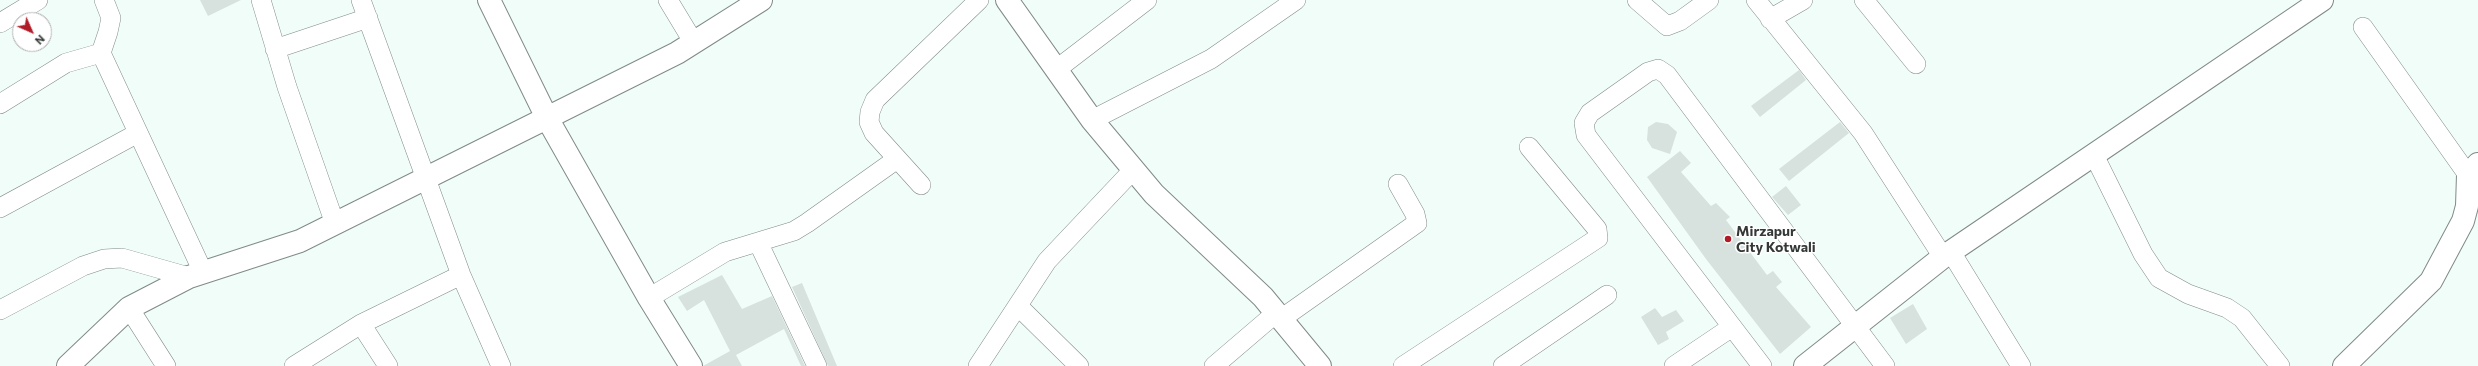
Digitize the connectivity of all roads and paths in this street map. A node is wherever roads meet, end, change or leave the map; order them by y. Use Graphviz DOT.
graph roads {
  1 [pos="38,0"];
  2 [pos="104,0"];
  3 [pos="261,0"];
  4 [pos="361,0"];
  5 [pos="489,0"];
  6 [pos="668,0"];
  7 [pos="762,0"];
  8 [pos="979,0"];
  9 [pos="1007,0"];
  10 [pos="1147,0"];
  11 [pos="1296,0"];
  12 [pos="1637,0"];
  13 [pos="1709,0"];
  14 [pos="1756,0"];
  15 [pos="1803,0"];
  16 [pos="1864,0"];
  17 [pos="2322,0"];
  18 [pos="368,18"];
  19 [pos="1770,19"];
  20 [pos="0,23"];
  21 [pos="2363,27"];
  22 [pos="694,43"];
  23 [pos="275,49"];
  24 [pos="101,53"];
  25 [pos="1916,64"];
  26 [pos="1056,69"];
  27 [pos="0,103"];
  28 [pos="547,118"];
  29 [pos="1092,120"];
  30 [pos="138,133"];
  31 [pos="1529,147"];
  32 [pos="2094,155"];
  33 [pos="897,159"];
  34 [pos="1134,169"];
  35 [pos="2473,169"];
  36 [pos="427,177"];
  37 [pos="1398,184"];
  38 [pos="920,185"];
  39 [pos="0,208"];
  40 [pos="2473,208"];
  41 [pos="334,224"];
  42 [pos="758,242"];
  43 [pos="1947,255"];
  44 [pos="196,275"];
  45 [pos="461,275"];
  46 [pos="1607,295"];
  47 [pos="649,298"];
  48 [pos="1018,306"];
  49 [pos="129,308"];
  50 [pos="0,310"];
  51 [pos="1279,316"];
  52 [pos="361,324"];
  53 [pos="1856,326"];
  54 [pos="1732,327"];
  55 [pos="316,360"];
  56 [pos="68,366"];
  57 [pos="166,366"];
  58 [pos="294,366"];
  59 [pos="388,366"];
  60 [pos="501,366"];
  61 [pos="691,366"];
  62 [pos="817,366"];
  63 [pos="978,366"];
  64 [pos="1079,366"];
  65 [pos="1214,366"];
  66 [pos="1320,366"];
  67 [pos="1403,366"];
  68 [pos="1503,366"];
  69 [pos="1674,366"];
  70 [pos="1762,366"];
  71 [pos="1805,366"];
  72 [pos="1885,366"];
  73 [pos="2021,366"];
  74 [pos="2280,366"];
  75 [pos="2344,366"];
  1 -- 20 [label="street"];
  2 -- 24 [label="street"];
  3 -- 23 [label="street"];
  4 -- 18 [label="street"];
  5 -- 28 [label="street"];
  6 -- 22 [label="street"];
  7 -- 22 [label="street"];
  8 -- 33 [label="street"];
  9 -- 26 [label="street"];
  10 -- 26 [label="street"];
  11 -- 29 [label="street"];
  12 -- 13 [label="street"];
  14 -- 19 [label="street"];
  15 -- 19 [label="street"];
  16 -- 25 [label="street"];
  17 -- 32 [label="street"];
  18 -- 23 [label="street"];
  18 -- 36 [label="street"];
  19 -- 43 [label="street"];
  21 -- 35 [label="street"];
  22 -- 28 [label="street"];
  23 -- 41 [label="street"];
  24 -- 27 [label="street"];
  24 -- 30 [label="street"];
  26 -- 29 [label="street"];
  28 -- 36 [label="street"];
  28 -- 47 [label="street"];
  29 -- 34 [label="street"];
  30 -- 39 [label="street"];
  30 -- 44 [label="street"];
  31 -- 67 [label="street"];
  32 -- 43 [label="street"];
  32 -- 74 [label="street"];
  33 -- 38 [label="street"];
  33 -- 42 [label="street"];
  34 -- 48 [label="street"];
  34 -- 51 [label="street"];
  35 -- 40 [label="street"];
  36 -- 41 [label="street"];
  36 -- 45 [label="street"];
  37 -- 51 [label="street"];
  40 -- 75 [label="street"];
  41 -- 44 [label="street"];
  42 -- 47 [label="street"];
  42 -- 62 [label="street"];
  43 -- 53 [label="street"];
  43 -- 73 [label="street"];
  44 -- 49 [label="street"];
  44 -- 50 [label="street"];
  45 -- 52 [label="street"];
  45 -- 60 [label="street"];
  46 -- 68 [label="street"];
  47 -- 61 [label="street"];
  48 -- 63 [label="street"];
  48 -- 64 [label="street"];
  49 -- 56 [label="street"];
  49 -- 57 [label="street"];
  51 -- 65 [label="street"];
  51 -- 66 [label="street"];
  52 -- 55 [label="street"];
  52 -- 59 [label="street"];
  53 -- 54 [label="street"];
  53 -- 71 [label="street"];
  53 -- 72 [label="street"];
  54 -- 69 [label="street"];
  54 -- 70 [label="street"];
  55 -- 58 [label="street"];
}
